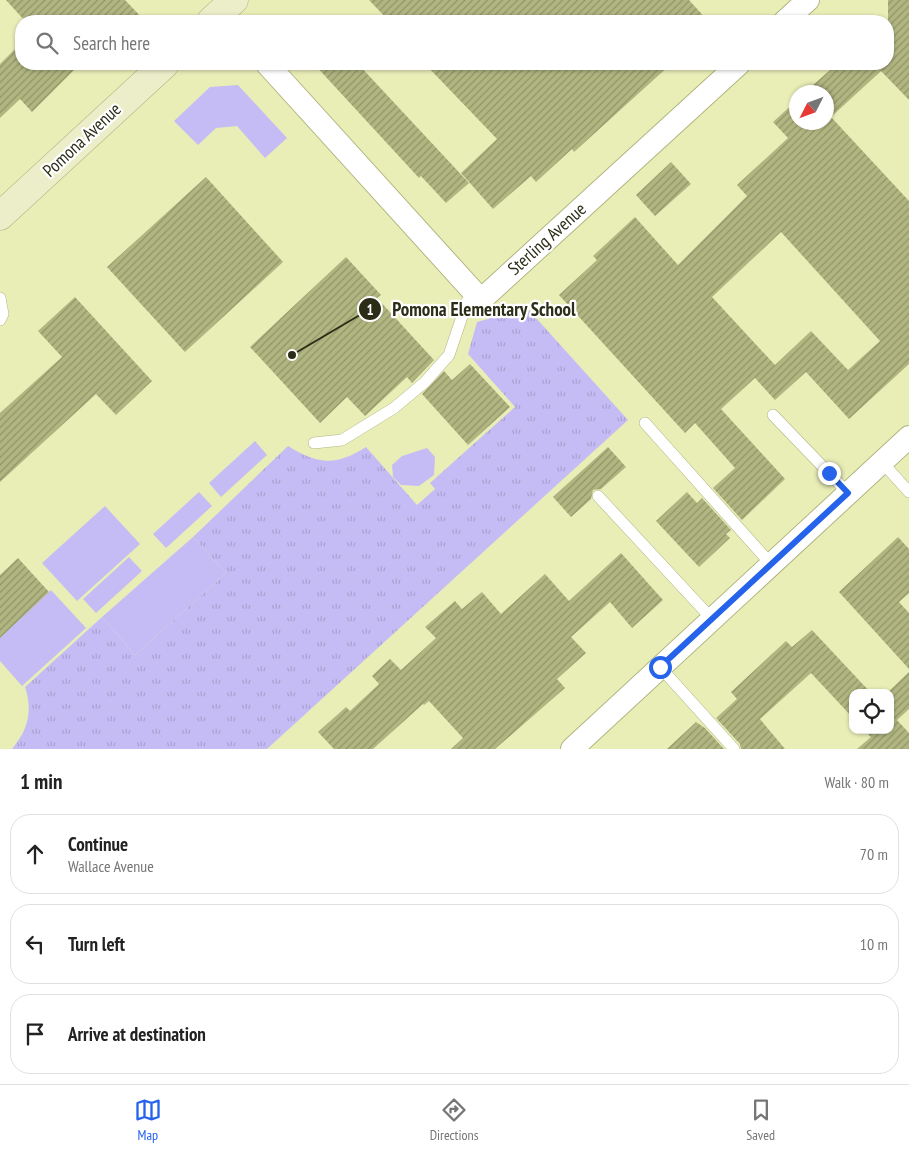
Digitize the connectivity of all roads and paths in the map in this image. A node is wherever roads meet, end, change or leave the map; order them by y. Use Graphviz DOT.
graph roads {
  1 [pos="804,1"];
  2 [pos="791,15"];
  3 [pos="158,70"];
  4 [pos="272,70"];
  5 [pos="732,70"];
  6 [pos="0,216"];
  7 [pos="472,290"];
  8 [pos="0,298"];
  9 [pos="0,320"];
  10 [pos="773,415"];
  11 [pos="645,423"];
  12 [pos="909,437"];
  13 [pos="314,443"];
  14 [pos="882,462"];
  15 [pos="909,492"];
  16 [pos="848,493"];
  17 [pos="598,496"];
  18 [pos="771,564"];
  19 [pos="712,619"];
  20 [pos="660,667"];
  21 [pos="572,749"];
  22 [pos="734,749"];
  1 -- 2 [label="street"];
  3 -- 6 [label="street, Pomona Avenue"];
  4 -- 7 [label="street"];
  5 -- 7 [label="street, Sterling Avenue"];
  7 -- 13 [label="lane"];
  8 -- 9 [label="lane"];
  10 -- 16 [label="lane"];
  11 -- 18 [label="lane"];
  12 -- 14 [label="street"];
  14 -- 15 [label="lane"];
  14 -- 16 [label="street"];
  16 -- 18 [label="street"];
  17 -- 19 [label="lane"];
  18 -- 19 [label="street"];
  19 -- 20 [label="street"];
  20 -- 21 [label="street"];
  20 -- 22 [label="lane"];
}
